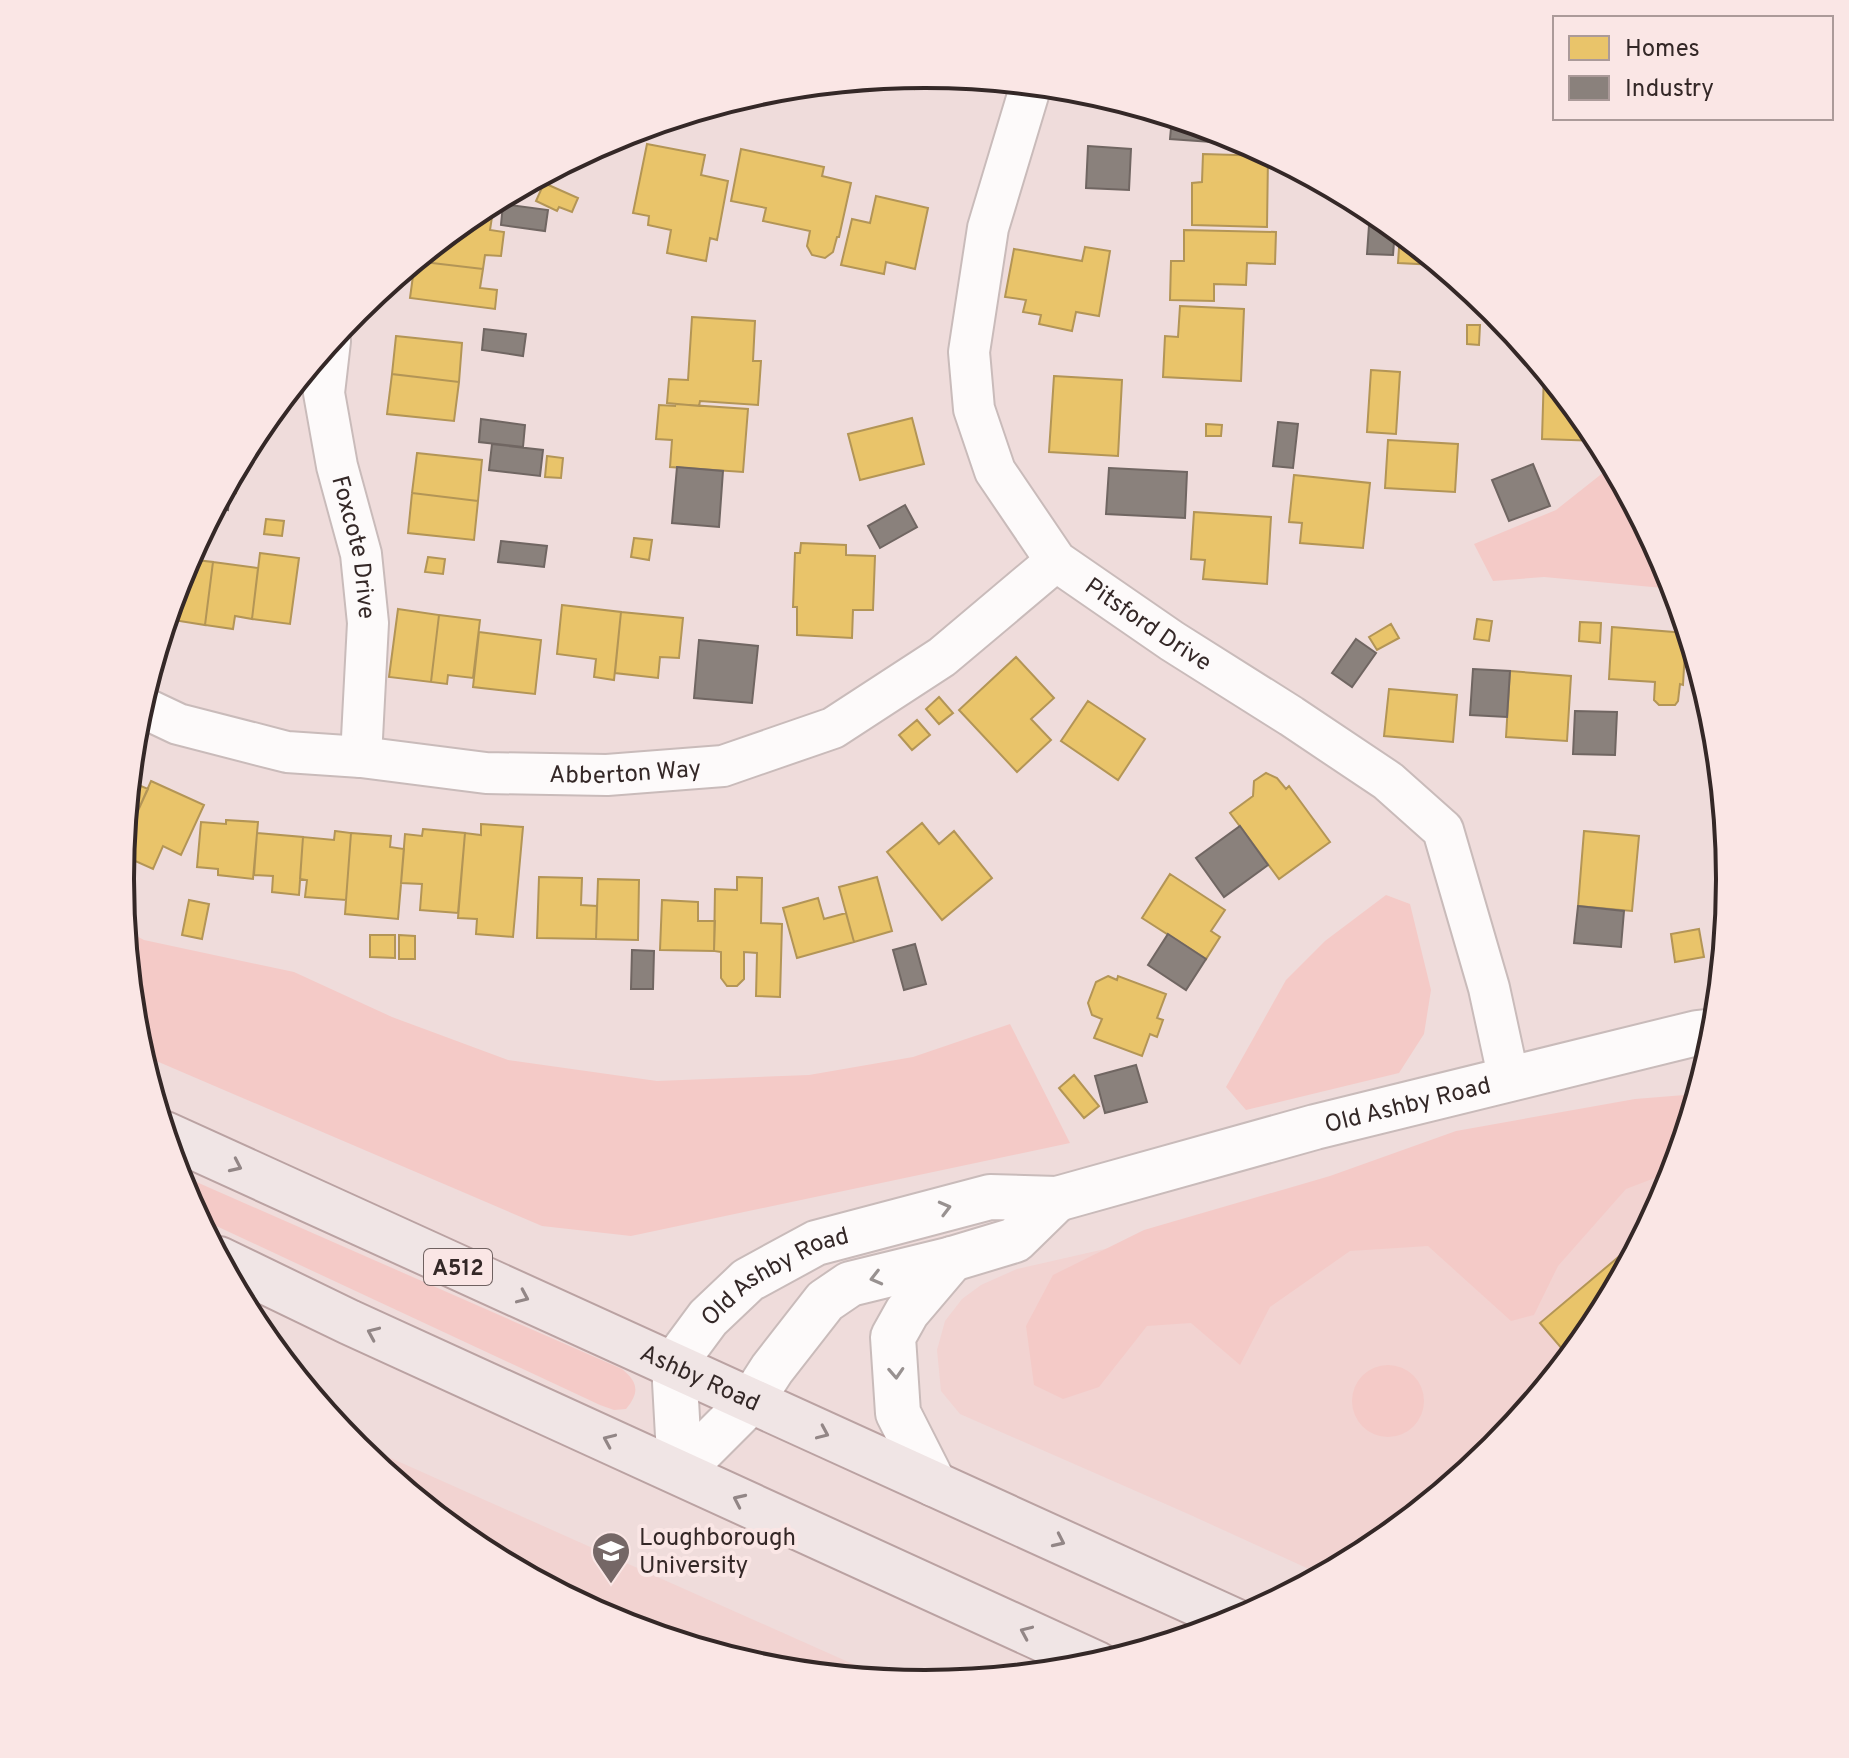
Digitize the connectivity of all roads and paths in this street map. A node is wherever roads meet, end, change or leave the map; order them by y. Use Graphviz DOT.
graph roads {
  1 [pos="1028,95"];
  2 [pos="328,360"];
  3 [pos="1056,561"];
  4 [pos="152,712"];
  5 [pos="361,757"];
  6 [pos="1700,1033"];
  7 [pos="1509,1080"];
  8 [pos="178,1140"];
  9 [pos="1057,1199"];
  10 [pos="952,1259"];
  11 [pos="235,1267"];
  12 [pos="674,1364"];
  13 [pos="752,1400"];
  14 [pos="680,1472"];
  15 [pos="934,1484"];
  16 [pos="1218,1613"];
  17 [pos="1078,1655"];
  1 -- 3 [label="street, Pitsford Drive"];
  2 -- 5 [label="street, Foxcote Drive"];
  3 -- 5 [label="street, Abberton Way"];
  3 -- 7 [label="street, Pitsford Drive"];
  4 -- 5 [label="street, Abberton Way"];
  6 -- 7 [label="street, Old Ashby Road"];
  7 -- 9 [label="street, Old Ashby Road"];
  8 -- 12 [label="main road, Ashby Road / A512, one-way"];
  9 -- 10 [label="street, Old Ashby Road"];
  12 -- 9 [label="street, Old Ashby Road, one-way"];
  10 -- 13 [label="street, Old Ashby Road, one-way"];
  10 -- 15 [label="street, one-way"];
  14 -- 11 [label="main road, one-way"];
  12 -- 13 [label="main road, Ashby Road / A512"];
  12 -- 14 [label="street"];
  13 -- 14 [label="street, Old Ashby Road"];
  13 -- 15 [label="main road, Ashby Road / A512, one-way"];
  17 -- 14 [label="main road, one-way"];
  15 -- 16 [label="main road, Ashby Road / A512, one-way"];
}
